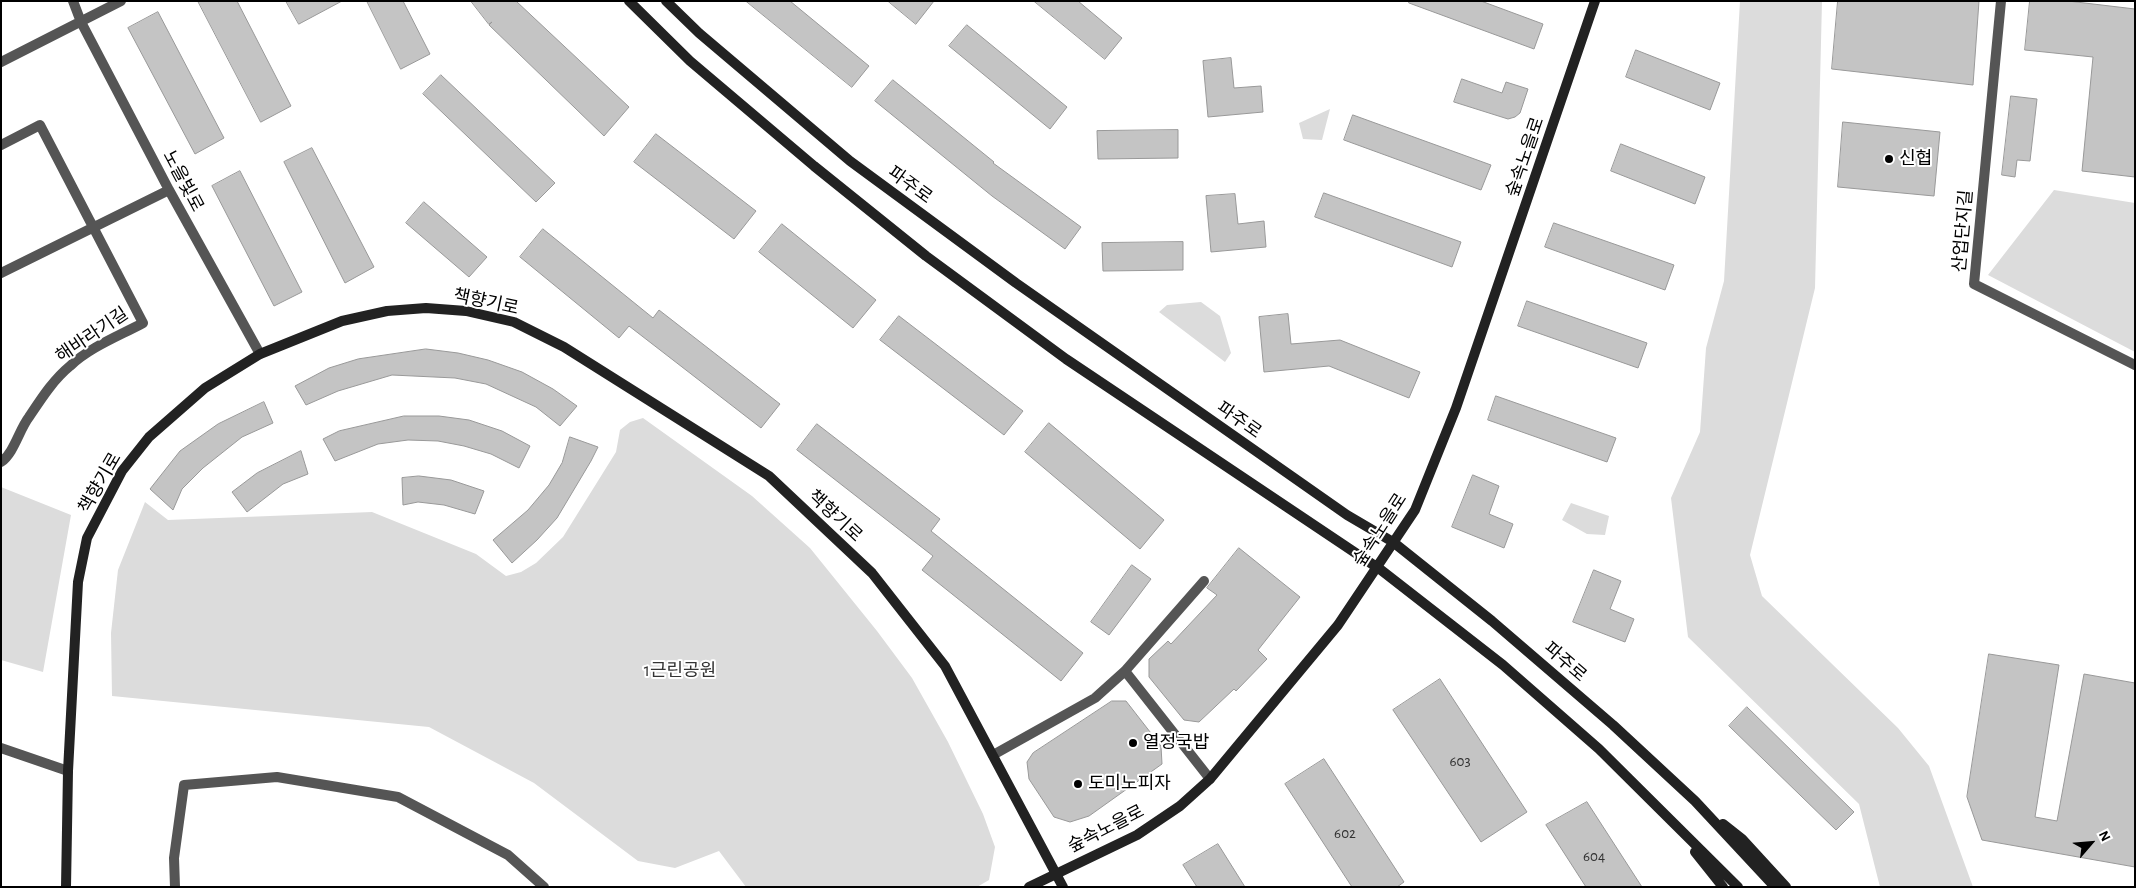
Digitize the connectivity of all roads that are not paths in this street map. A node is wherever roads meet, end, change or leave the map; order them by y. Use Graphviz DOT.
graph roads {
  1 [pos="73,1"];
  2 [pos="121,1"];
  3 [pos="629,1"];
  4 [pos="666,1"];
  5 [pos="1595,1"];
  6 [pos="2001,1"];
  7 [pos="81,22"];
  8 [pos="1,62"];
  9 [pos="1,145"];
  10 [pos="169,190"];
  11 [pos="93,227"];
  12 [pos="1,273"];
  13 [pos="260,354"];
  14 [pos="2135,365"];
  15 [pos="1,462"];
  16 [pos="1393,542"];
  17 [pos="1376,566"];
  18 [pos="1204,581"];
  19 [pos="1125,671"];
  20 [pos="1,748"];
  21 [pos="993,755"];
  22 [pos="68,771"];
  23 [pos="1210,779"];
  24 [pos="1696,801"];
  25 [pos="1662,811"];
  26 [pos="1056,873"];
  27 [pos="66,887"];
  28 [pos="175,887"];
  29 [pos="544,887"];
  30 [pos="1029,887"];
  31 [pos="1063,887"];
  32 [pos="1724,887"];
  33 [pos="1738,887"];
  34 [pos="1775,887"];
  35 [pos="1786,887"];
  1 -- 7 [label="street, 노을빛로"];
  2 -- 7 [label="street"];
  3 -- 17 [label="main road"];
  4 -- 16 [label="main road, 파주로"];
  5 -- 16 [label="main road, 숲속노을로"];
  6 -- 14 [label="street, 산업단지길"];
  7 -- 8 [label="street"];
  7 -- 10 [label="street, 노을빛로"];
  9 -- 11 [label="street, 해바라기길"];
  10 -- 11 [label="street"];
  10 -- 13 [label="street, 노을빛로"];
  11 -- 12 [label="street"];
  11 -- 15 [label="street, 해바라기길"];
  13 -- 21 [label="main road, 책향기로"];
  13 -- 22 [label="main road, 책향기로"];
  16 -- 17 [label="main road, 숲속노을로"];
  16 -- 24 [label="main road, 파주로"];
  17 -- 23 [label="main road, 숲속노을로"];
  17 -- 25 [label="main road"];
  18 -- 19 [label="street"];
  19 -- 21 [label="street"];
  19 -- 23 [label="street"];
  20 -- 22 [label="street"];
  21 -- 26 [label="main road, 책향기로"];
  22 -- 27 [label="main road, 책향기로"];
  23 -- 26 [label="main road, 숲속노을로"];
  24 -- 34 [label="main road, 파주로"];
  24 -- 35 [label="main road"];
  25 -- 32 [label="main road"];
  25 -- 33 [label="main road"];
  26 -- 30 [label="main road, 숲속노을로"];
  26 -- 31 [label="main road, 책향기로"];
  28 -- 29 [label="street"];
}
